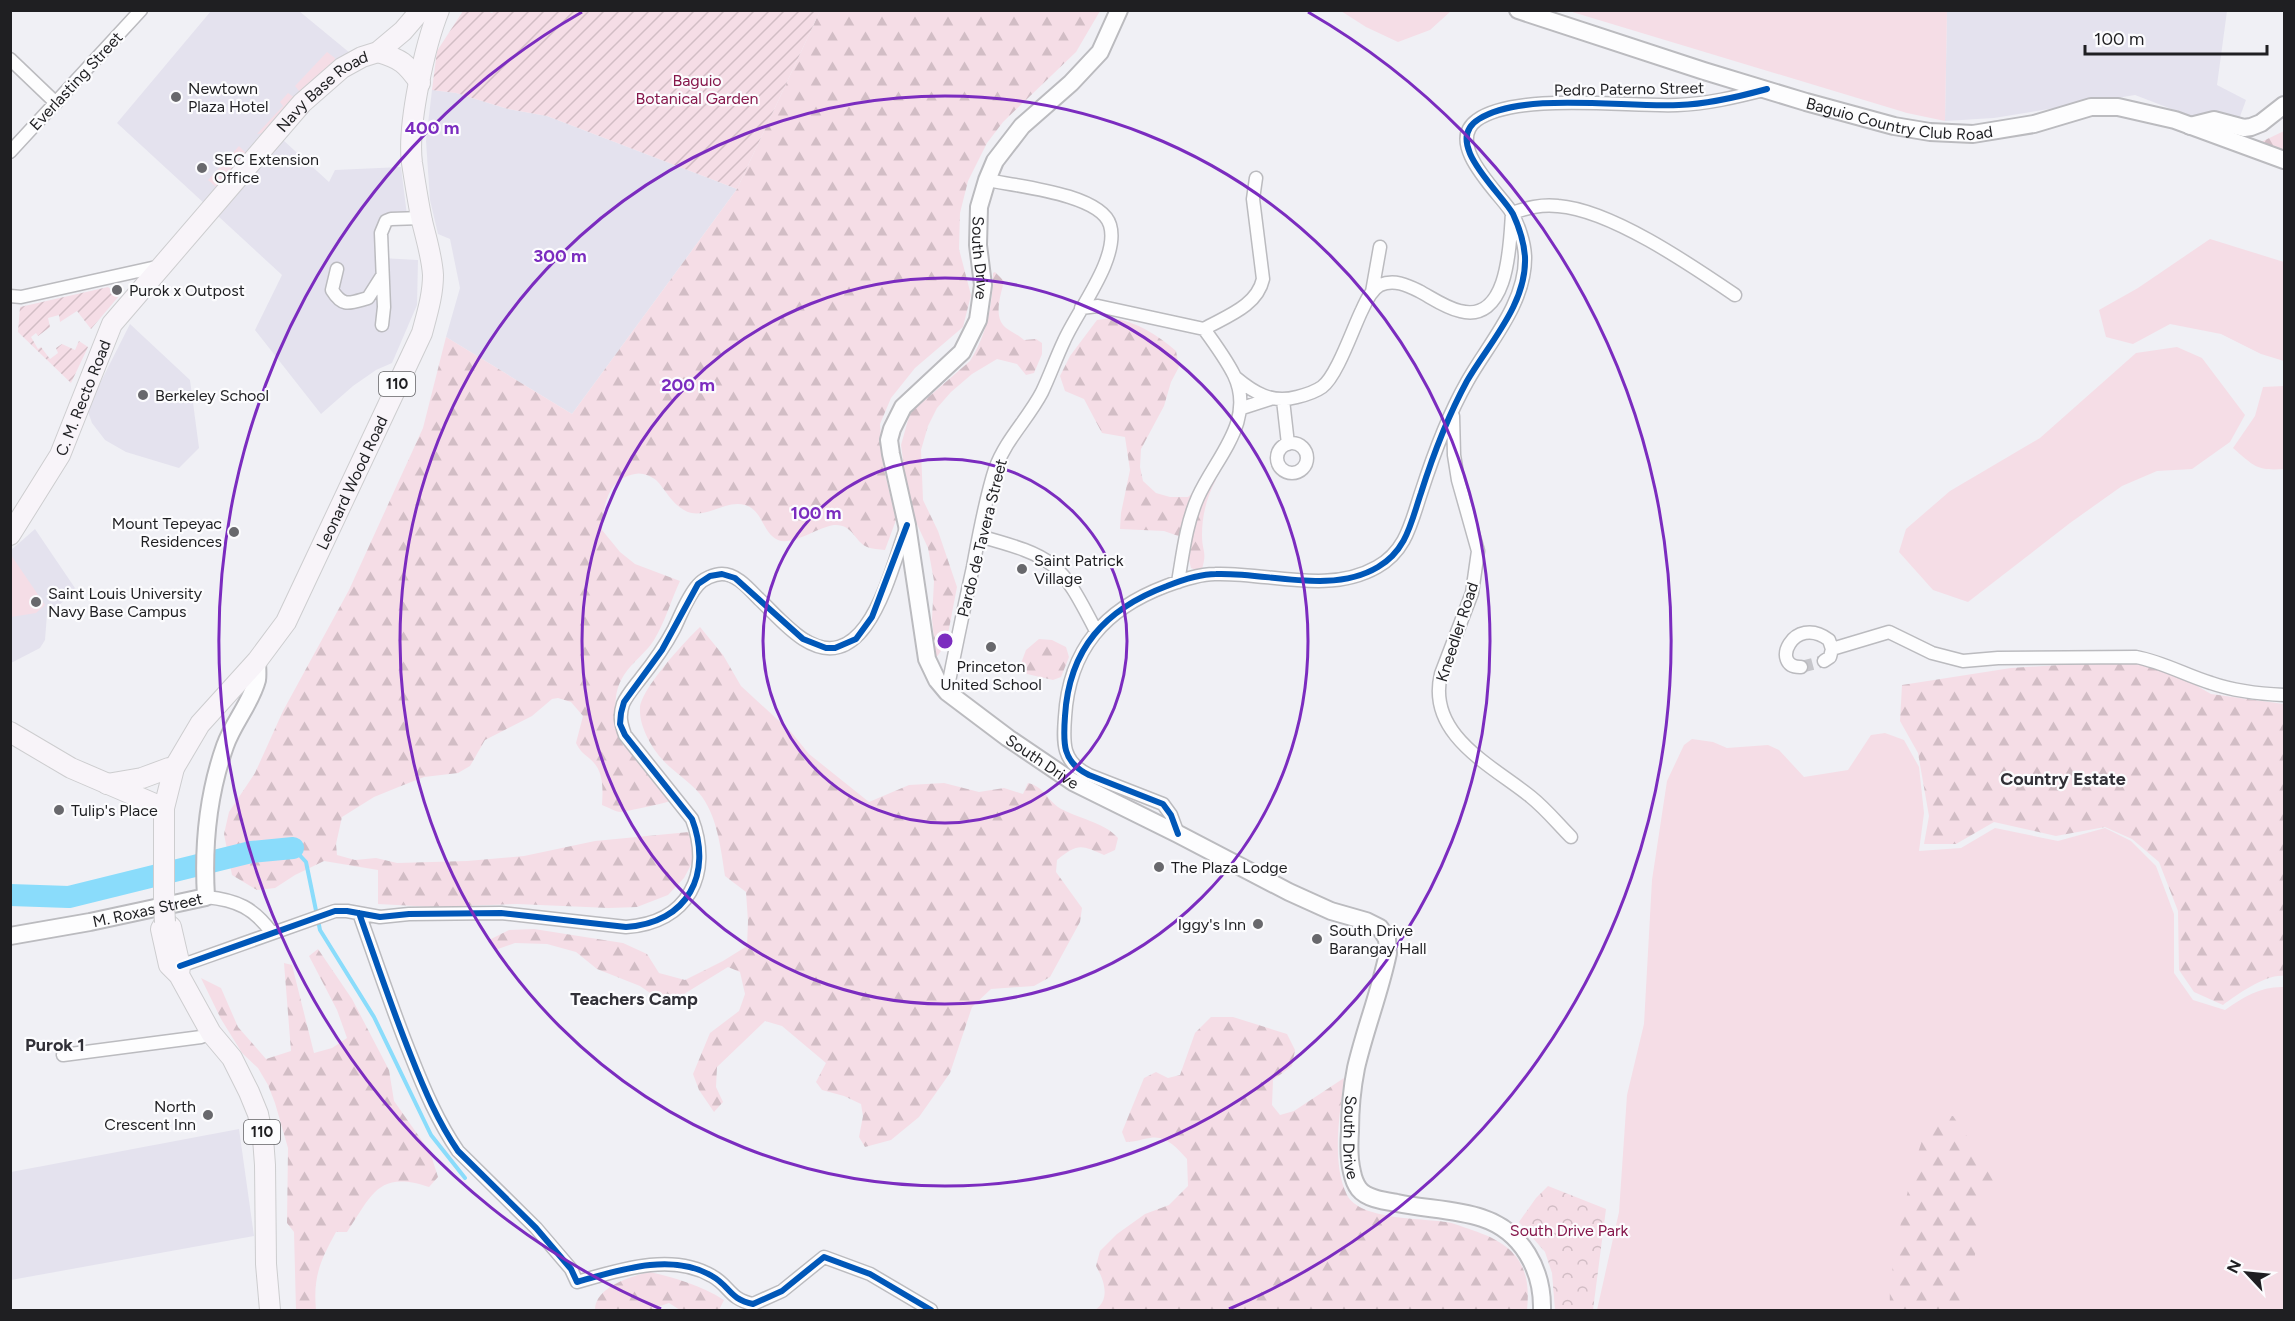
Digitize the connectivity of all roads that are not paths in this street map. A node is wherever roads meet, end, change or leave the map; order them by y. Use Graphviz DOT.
graph roads {
  1 [pos="141,10"];
  2 [pos="421,10"];
  3 [pos="440,10"];
  4 [pos="1119,10"];
  5 [pos="1518,10"];
  6 [pos="378,52"];
  7 [pos="10,59"];
  8 [pos="420,83"];
  9 [pos="1755,90"];
  10 [pos="56,103"];
  11 [pos="2284,105"];
  12 [pos="2190,126"];
  13 [pos="10,152"];
  14 [pos="2284,160"];
  15 [pos="1256,178"];
  16 [pos="987,180"];
  17 [pos="1512,213"];
  18 [pos="422,218"];
  19 [pos="1380,247"];
  20 [pos="161,266"];
  21 [pos="337,268"];
  22 [pos="382,276"];
  23 [pos="1372,292"];
  24 [pos="1735,295"];
  25 [pos="10,296"];
  26 [pos="1084,303"];
  27 [pos="381,325"];
  28 [pos="1204,329"];
  29 [pos="1235,377"];
  30 [pos="1270,399"];
  31 [pos="1283,400"];
  32 [pos="1242,408"];
  33 [pos="1453,409"];
  34 [pos="1288,444"];
  35 [pos="907,525"];
  36 [pos="10,535"];
  37 [pos="979,536"];
  38 [pos="1178,582"];
  39 [pos="1096,631"];
  40 [pos="1832,649"];
  41 [pos="257,661"];
  42 [pos="1824,662"];
  43 [pos="1801,667"];
  44 [pos="947,692"];
  45 [pos="2284,695"];
  46 [pos="10,732"];
  47 [pos="174,768"];
  48 [pos="107,784"];
  49 [pos="164,809"];
  50 [pos="1178,834"];
  51 [pos="1570,837"];
  52 [pos="206,897"];
  53 [pos="359,913"];
  54 [pos="272,933"];
  55 [pos="10,936"];
  56 [pos="179,971"];
  57 [pos="211,1033"];
  58 [pos="63,1055"];
  59 [pos="270,1311"];
  60 [pos="931,1311"];
  61 [pos="1542,1311"];
  1 -- 10 [label="street, Everlasting Street"];
  2 -- 6 [label="main road, Navy Base Road"];
  3 -- 8 [label="main road, Leonard Wood Road / 110"];
  4 -- 16 [label="main road, South Drive"];
  5 -- 9 [label="main road, Baguio Country Club Road"];
  6 -- 8 [label="main road, Navy Base Road"];
  6 -- 20 [label="main road, Navy Base Road"];
  7 -- 10 [label="street"];
  8 -- 18 [label="main road, Leonard Wood Road / 110"];
  9 -- 12 [label="main road, Baguio Country Club Road"];
  9 -- 17 [label="street, Pedro Paterno Street"];
  10 -- 13 [label="street, Everlasting Street"];
  11 -- 12 [label="main road"];
  12 -- 14 [label="main road, Baguio Country Club Road"];
  15 -- 28 [label="street"];
  16 -- 26 [label="street, Pardo de Tavera Street"];
  16 -- 35 [label="main road, South Drive"];
  17 -- 23 [label="street"];
  17 -- 24 [label="street"];
  17 -- 33 [label="street, Pedro Paterno Street"];
  18 -- 22 [label="street"];
  18 -- 41 [label="main road, Leonard Wood Road / 110"];
  19 -- 23 [label="street"];
  20 -- 25 [label="street"];
  20 -- 36 [label="main road, C. M. Recto Road"];
  21 -- 22 [label="street"];
  22 -- 27 [label="street"];
  23 -- 31 [label="street"];
  26 -- 28 [label="street"];
  26 -- 37 [label="street, Pardo de Tavera Street"];
  28 -- 29 [label="street"];
  29 -- 30 [label="street"];
  29 -- 32 [label="street"];
  30 -- 31 [label="street"];
  30 -- 32 [label="street"];
  31 -- 34 [label="street"];
  32 -- 38 [label="street"];
  33 -- 38 [label="street, Pedro Paterno Street"];
  33 -- 51 [label="street, Kneedler Road"];
  35 -- 44 [label="main road, South Drive"];
  35 -- 53 [label="street"];
  37 -- 39 [label="street"];
  37 -- 44 [label="street, Pardo de Tavera Street"];
  38 -- 39 [label="street, Pedro Paterno Street"];
  39 -- 50 [label="street, Pedro Paterno Street"];
  40 -- 42 [label="street"];
  40 -- 43 [label="street"];
  40 -- 45 [label="street"];
  41 -- 47 [label="main road, Leonard Wood Road / 110"];
  41 -- 52 [label="main road"];
  44 -- 50 [label="main road, South Drive"];
  46 -- 48 [label="main road"];
  47 -- 48 [label="main road"];
  47 -- 49 [label="main road, Leonard Wood Road / 110"];
  48 -- 49 [label="main road"];
  49 -- 56 [label="main road, Leonard Wood Road / 110, bridge"];
  50 -- 61 [label="main road, South Drive"];
  52 -- 54 [label="street, M. Roxas Street"];
  52 -- 55 [label="main road, M. Roxas Street"];
  53 -- 54 [label="street"];
  53 -- 60 [label="street"];
  54 -- 56 [label="street"];
  56 -- 57 [label="main road, Leonard Wood Road / 110"];
  57 -- 58 [label="street"];
  57 -- 59 [label="main road, Leonard Wood Road / 110"];
}
